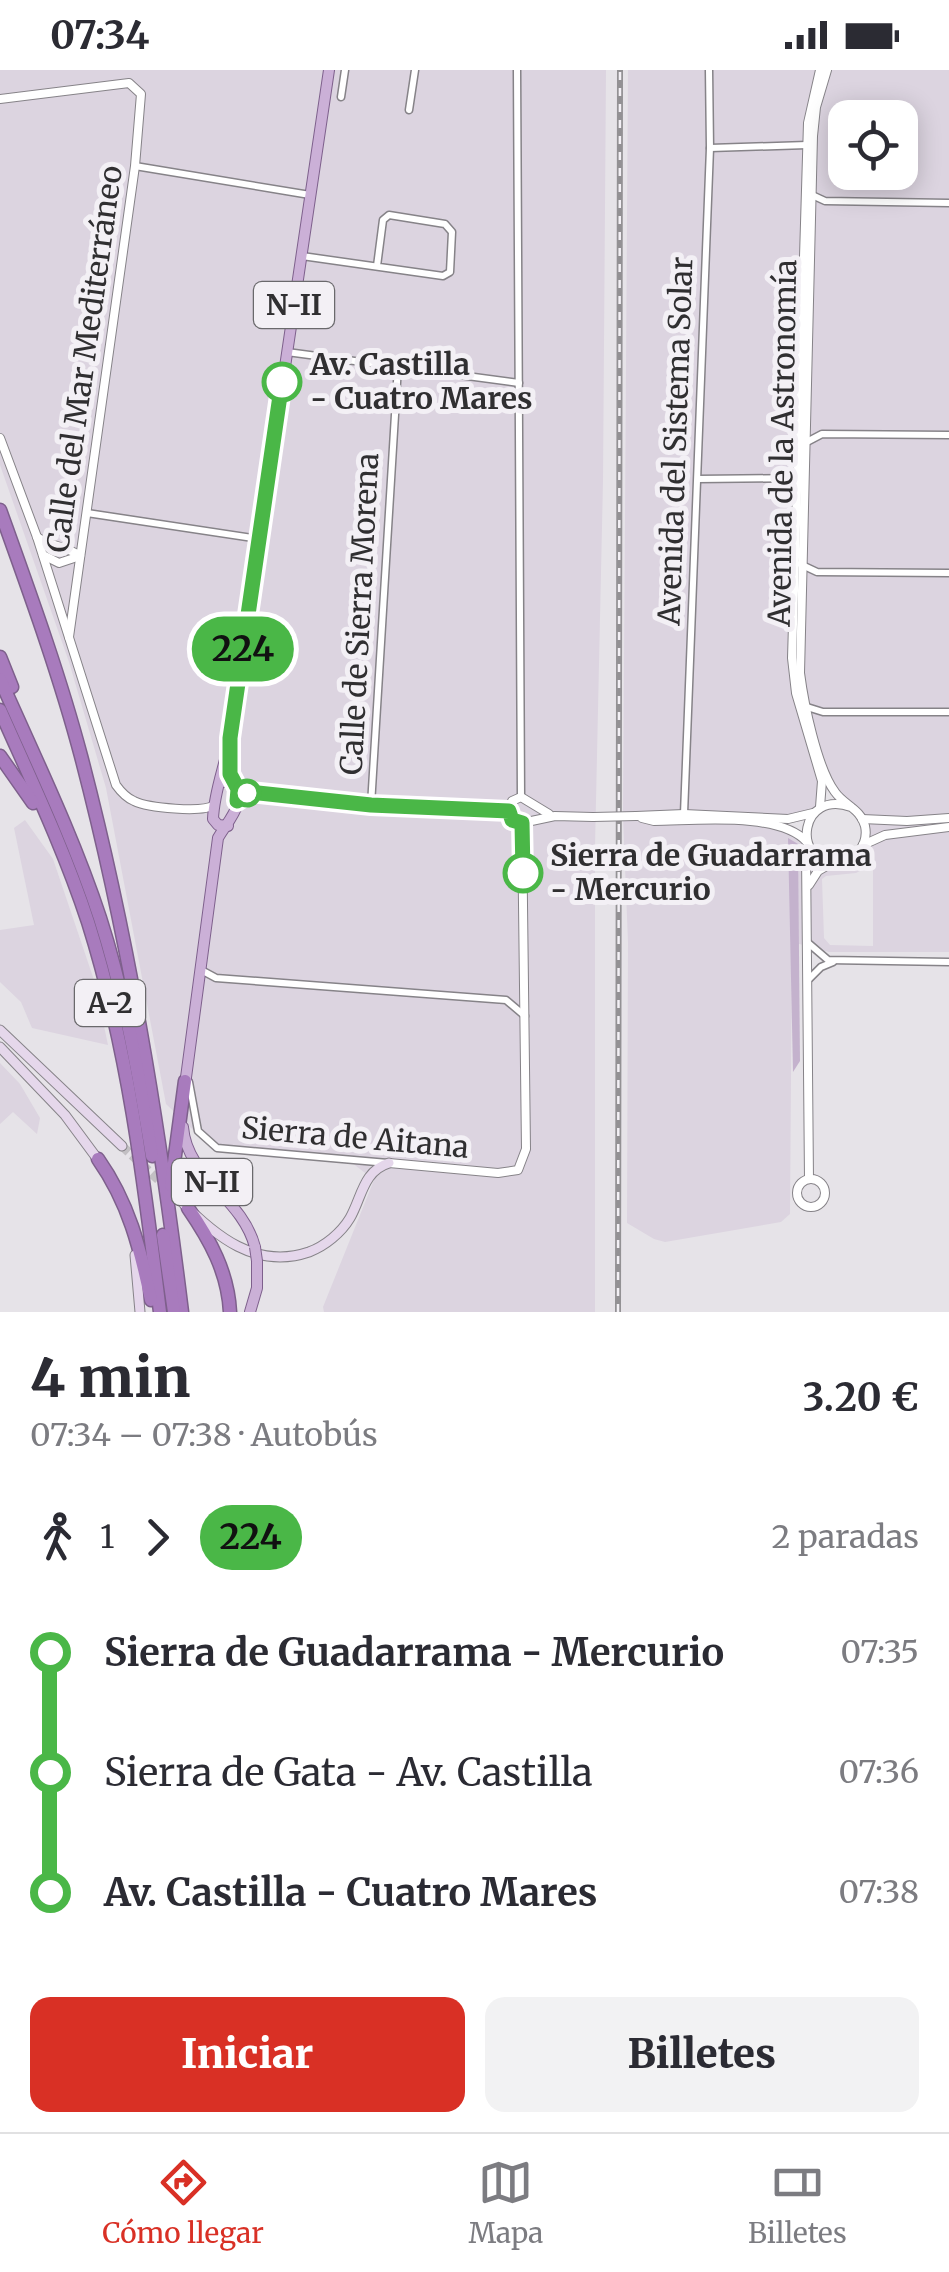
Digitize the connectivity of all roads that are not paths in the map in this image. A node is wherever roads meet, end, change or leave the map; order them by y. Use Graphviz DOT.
graph roads {
  1 [pos="329,70"];
  2 [pos="345,70"];
  3 [pos="415,70"];
  4 [pos="517,70"];
  5 [pos="710,70"];
  6 [pos="823,70"];
  7 [pos="341,97"];
  8 [pos="0,99"];
  9 [pos="409,110"];
  10 [pos="813,136"];
  11 [pos="807,145"];
  12 [pos="710,148"];
  13 [pos="813,160"];
  14 [pos="135,166"];
  15 [pos="809,191"];
  16 [pos="310,195"];
  17 [pos="825,201"];
  18 [pos="949,202"];
  19 [pos="812,214"];
  20 [pos="302,256"];
  21 [pos="377,266"];
  22 [pos="287,352"];
  23 [pos="398,366"];
  24 [pos="519,383"];
  25 [pos="806,424"];
  26 [pos="822,434"];
  27 [pos="949,435"];
  28 [pos="0,438"];
  29 [pos="802,445"];
  30 [pos="806,472"];
  31 [pos="698,479"];
  32 [pos="797,480"];
  33 [pos="805,492"];
  34 [pos="0,510"];
  35 [pos="86,513"];
  36 [pos="84,532"];
  37 [pos="37,538"];
  38 [pos="259,539"];
  39 [pos="66,547"];
  40 [pos="796,548"];
  41 [pos="42,554"];
  42 [pos="80,556"];
  43 [pos="804,568"];
  44 [pos="817,572"];
  45 [pos="949,573"];
  46 [pos="803,586"];
  47 [pos="69,637"];
  48 [pos="0,657"];
  49 [pos="0,679"];
  50 [pos="806,706"];
  51 [pos="0,710"];
  52 [pos="824,712"];
  53 [pos="949,712"];
  54 [pos="807,724"];
  55 [pos="0,756"];
  56 [pos="230,783"];
  57 [pos="250,792"];
  58 [pos="521,797"];
  59 [pos="237,801"];
  60 [pos="214,804"];
  61 [pos="371,805"];
  62 [pos="534,806"];
  63 [pos="851,807"];
  64 [pos="167,808"];
  65 [pos="817,810"];
  66 [pos="509,811"];
  67 [pos="684,814"];
  68 [pos="555,816"];
  69 [pos="636,816"];
  70 [pos="862,818"];
  71 [pos="949,818"];
  72 [pos="63,820"];
  73 [pos="214,821"];
  74 [pos="668,821"];
  75 [pos="700,821"];
  76 [pos="526,822"];
  77 [pos="228,826"];
  78 [pos="949,827"];
  79 [pos="808,844"];
  80 [pos="863,845"];
  81 [pos="834,863"];
  82 [pos="807,889"];
  83 [pos="87,921"];
  84 [pos="807,942"];
  85 [pos="839,961"];
  86 [pos="949,962"];
  87 [pos="200,966"];
  88 [pos="216,978"];
  89 [pos="808,980"];
  90 [pos="525,987"];
  91 [pos="506,1000"];
  92 [pos="194,1002"];
  93 [pos="525,1016"];
  94 [pos="0,1030"];
  95 [pos="0,1047"];
  96 [pos="186,1075"];
  97 [pos="122,1146"];
  98 [pos="98,1159"];
  99 [pos="389,1163"];
  100 [pos="810,1179"];
  101 [pos="184,1204"];
  102 [pos="177,1267"];
  103 [pos="140,1312"];
  104 [pos="156,1312"];
  105 [pos="174,1312"];
  106 [pos="182,1312"];
  107 [pos="230,1312"];
  108 [pos="250,1312"];
  1 -- 16 [label="main road, N-II"];
  2 -- 7 [label="street"];
  3 -- 9 [label="street"];
  4 -- 24 [label="street"];
  5 -- 12 [label="street, Avenida del Sistema Solar"];
  6 -- 10 [label="street, Avenida de la Astronomía"];
  6 -- 11 [label="street, Avenida de la Astronomía"];
  8 -- 14 [label="street, Calle del Mar Mediterráneo"];
  10 -- 11 [label="street"];
  10 -- 13 [label="street, Avenida de la Astronomía"];
  11 -- 12 [label="street"];
  11 -- 13 [label="street"];
  11 -- 15 [label="street, Avenida de la Astronomía"];
  12 -- 31 [label="street, Avenida del Sistema Solar"];
  13 -- 15 [label="street, Avenida de la Astronomía"];
  14 -- 16 [label="street"];
  14 -- 35 [label="street, Calle del Mar Mediterráneo"];
  15 -- 17 [label="street"];
  15 -- 19 [label="street, Avenida de la Astronomía"];
  15 -- 29 [label="street, Avenida de la Astronomía"];
  16 -- 20 [label="main road, N-II"];
  17 -- 18 [label="street"];
  17 -- 19 [label="street"];
  19 -- 25 [label="street, Avenida de la Astronomía"];
  20 -- 21 [label="street"];
  20 -- 22 [label="main road, N-II"];
  21 -- 21 [label="street"];
  22 -- 23 [label="street"];
  22 -- 38 [label="main road, N-II"];
  23 -- 24 [label="street"];
  23 -- 61 [label="street, Calle de Sierra Morena"];
  24 -- 58 [label="street"];
  25 -- 26 [label="street"];
  25 -- 29 [label="street, Avenida de la Astronomía"];
  26 -- 27 [label="street"];
  26 -- 29 [label="street"];
  28 -- 37 [label="street"];
  29 -- 30 [label="street, Avenida de la Astronomía"];
  29 -- 32 [label="street, Avenida de la Astronomía"];
  30 -- 32 [label="street"];
  30 -- 33 [label="street, Avenida de la Astronomía"];
  31 -- 32 [label="street"];
  31 -- 67 [label="street, Avenida del Sistema Solar"];
  32 -- 33 [label="street"];
  32 -- 40 [label="street, Avenida de la Astronomía"];
  33 -- 43 [label="street, Avenida de la Astronomía"];
  34 -- 102 [label="highway"];
  35 -- 36 [label="street, Calle del Mar Mediterráneo"];
  35 -- 38 [label="street"];
  36 -- 39 [label="street"];
  36 -- 42 [label="street, Calle del Mar Mediterráneo"];
  37 -- 39 [label="street"];
  37 -- 41 [label="street"];
  38 -- 56 [label="main road, N-II"];
  39 -- 42 [label="street"];
  40 -- 43 [label="street"];
  40 -- 54 [label="street, Avenida de la Astronomía"];
  41 -- 42 [label="street"];
  41 -- 47 [label="street"];
  42 -- 47 [label="street, Calle del Mar Mediterráneo"];
  43 -- 44 [label="street"];
  43 -- 46 [label="street, Avenida de la Astronomía"];
  44 -- 45 [label="street"];
  44 -- 46 [label="street"];
  46 -- 50 [label="street, Avenida de la Astronomía"];
  47 -- 64 [label="street"];
  48 -- 72 [label="highway"];
  49 -- 72 [label="highway, A-2"];
  50 -- 52 [label="street"];
  50 -- 54 [label="street, Avenida de la Astronomía"];
  51 -- 83 [label="highway, A-2"];
  52 -- 53 [label="street"];
  52 -- 54 [label="street"];
  54 -- 63 [label="street, Avenida de la Astronomía"];
  54 -- 65 [label="street, Avenida de la Astronomía"];
  55 -- 83 [label="highway"];
  56 -- 57 [label="street"];
  56 -- 59 [label="main road, N-II"];
  56 -- 60 [label="main road, N-II"];
  57 -- 59 [label="street"];
  57 -- 61 [label="street"];
  58 -- 62 [label="street"];
  58 -- 66 [label="street"];
  59 -- 77 [label="main road, N-II"];
  60 -- 64 [label="street"];
  60 -- 73 [label="main road, N-II"];
  61 -- 66 [label="street"];
  62 -- 68 [label="street"];
  62 -- 76 [label="street"];
  63 -- 65 [label="street"];
  63 -- 70 [label="street"];
  64 -- 73 [label="street"];
  65 -- 67 [label="street"];
  65 -- 79 [label="street"];
  66 -- 76 [label="street"];
  67 -- 69 [label="street"];
  67 -- 74 [label="street"];
  67 -- 75 [label="street"];
  68 -- 69 [label="street, bridge"];
  68 -- 76 [label="street"];
  69 -- 74 [label="street"];
  70 -- 71 [label="street"];
  70 -- 80 [label="street"];
  72 -- 105 [label="highway, A-2"];
  73 -- 77 [label="main road"];
  73 -- 87 [label="street, N-II"];
  74 -- 75 [label="street"];
  75 -- 79 [label="street"];
  76 -- 90 [label="street"];
  77 -- 87 [label="main road, N-II"];
  78 -- 80 [label="street"];
  79 -- 81 [label="street"];
  79 -- 82 [label="street"];
  80 -- 81 [label="street"];
  81 -- 82 [label="street"];
  82 -- 84 [label="street"];
  83 -- 104 [label="highway, A-2"];
  84 -- 85 [label="street"];
  84 -- 89 [label="street"];
  85 -- 86 [label="street"];
  85 -- 89 [label="street"];
  87 -- 88 [label="street"];
  87 -- 92 [label="main road, N-II"];
  88 -- 91 [label="street"];
  88 -- 92 [label="street"];
  89 -- 100 [label="street"];
  90 -- 91 [label="street"];
  90 -- 93 [label="street"];
  91 -- 93 [label="street"];
  92 -- 96 [label="main road, N-II"];
  93 -- 99 [label="street, Sierra de Aitana"];
  94 -- 97 [label="main road"];
  95 -- 98 [label="main road"];
  96 -- 99 [label="street, Sierra de Aitana"];
  96 -- 102 [label="highway"];
  96 -- 108 [label="main road, N-II, bridge"];
  98 -- 103 [label="main road"];
  98 -- 104 [label="highway"];
  99 -- 101 [label="main road"];
  101 -- 107 [label="highway"];
  102 -- 106 [label="highway"];
}
